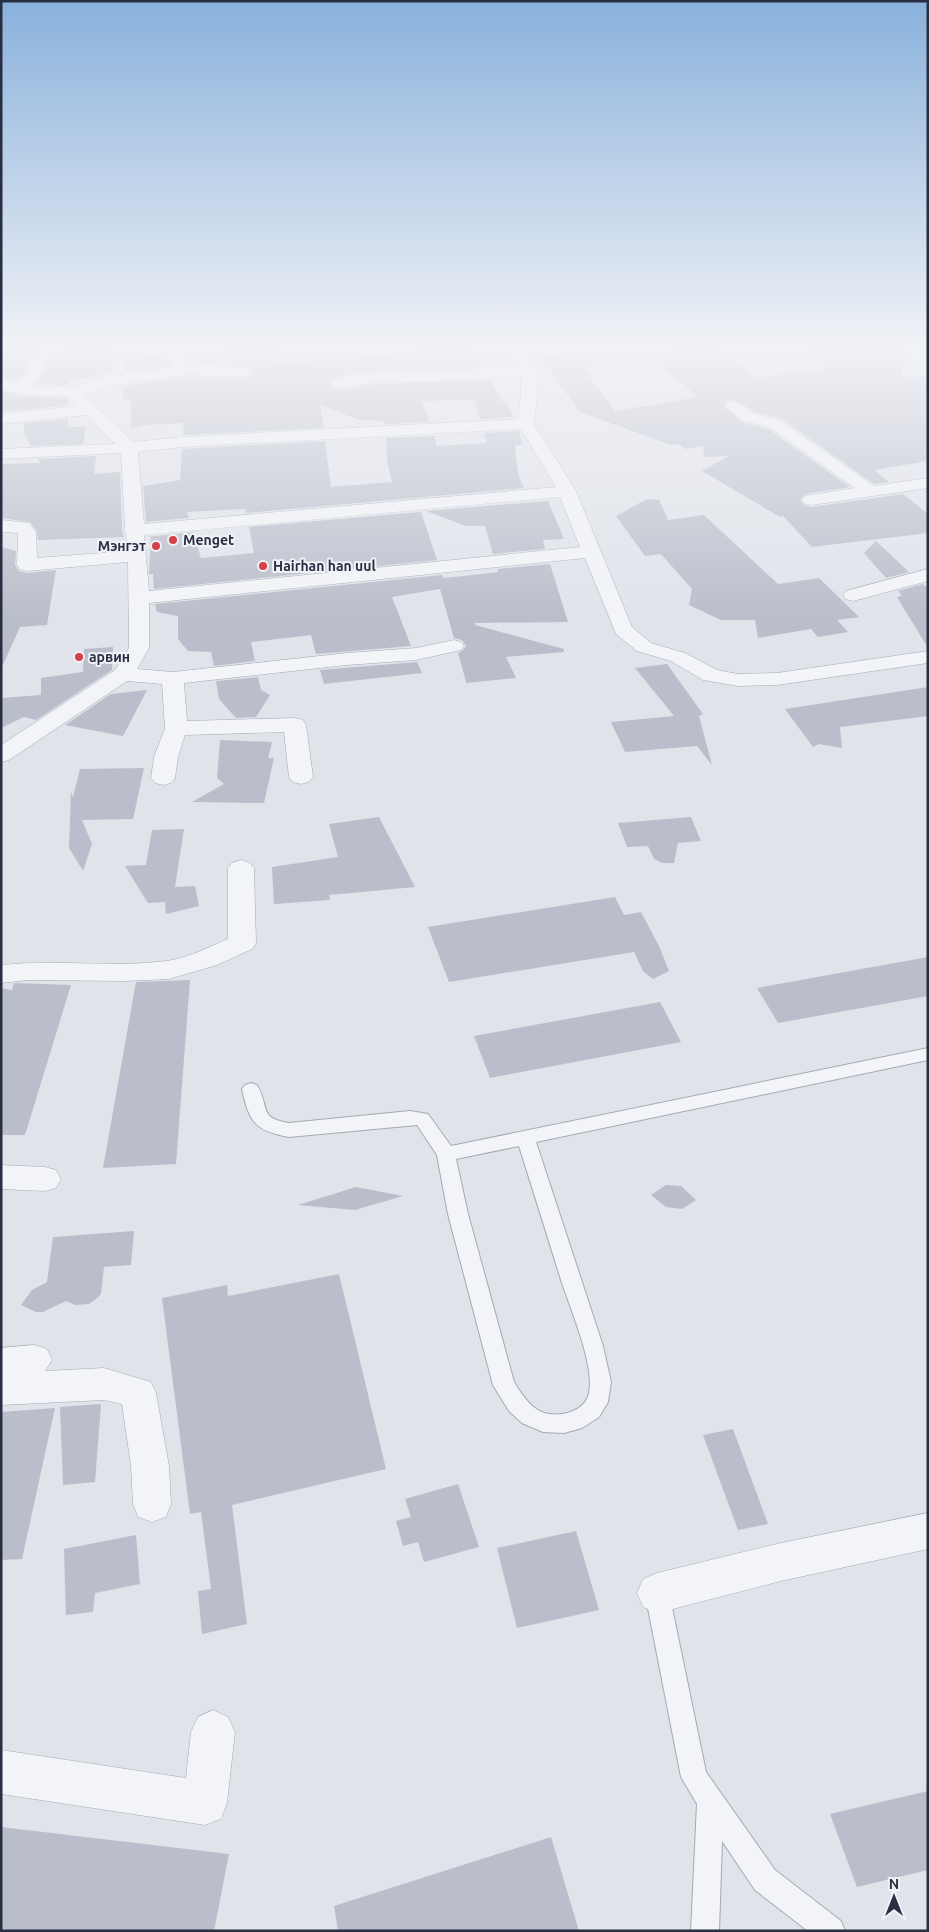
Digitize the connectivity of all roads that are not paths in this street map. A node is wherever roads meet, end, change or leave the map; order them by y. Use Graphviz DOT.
graph roads {
  1 [pos="119,438"];
  2 [pos="255,438"];
  3 [pos="535,438"];
  4 [pos="796,438"];
  5 [pos="129,448"];
  6 [pos="1,454"];
  7 [pos="928,483"];
  8 [pos="567,491"];
  9 [pos="871,492"];
  10 [pos="812,500"];
  11 [pos="1,526"];
  12 [pos="133,530"];
  13 [pos="592,552"];
  14 [pos="136,556"];
  15 [pos="928,575"];
  16 [pos="853,595"];
  17 [pos="139,598"];
  18 [pos="454,646"];
  19 [pos="928,657"];
  20 [pos="123,674"];
  21 [pos="173,678"];
  22 [pos="176,728"];
  23 [pos="1,755"];
  24 [pos="301,777"];
  25 [pos="163,778"];
  26 [pos="241,868"];
  27 [pos="1,974"];
  28 [pos="928,1054"];
  29 [pos="251,1089"];
  30 [pos="526,1138"];
  31 [pos="446,1154"];
  32 [pos="1,1177"];
  33 [pos="45,1179"];
  34 [pos="1,1389"];
  35 [pos="152,1504"];
  36 [pos="928,1531"];
  37 [pos="657,1592"];
  38 [pos="213,1732"];
  39 [pos="1,1772"];
  40 [pos="710,1801"];
  41 [pos="705,1931"];
  42 [pos="831,1931"];
  1 -- 5 [label="street"];
  2 -- 5 [label="street"];
  3 -- 8 [label="street"];
  4 -- 9 [label="street"];
  5 -- 6 [label="street"];
  5 -- 12 [label="street"];
  7 -- 9 [label="street"];
  8 -- 12 [label="street"];
  8 -- 13 [label="street"];
  9 -- 10 [label="street"];
  11 -- 14 [label="street"];
  12 -- 14 [label="street"];
  13 -- 17 [label="street"];
  13 -- 19 [label="street"];
  14 -- 17 [label="street"];
  15 -- 16 [label="street"];
  17 -- 20 [label="street"];
  18 -- 21 [label="street"];
  20 -- 21 [label="street"];
  20 -- 23 [label="street"];
  21 -- 22 [label="street"];
  22 -- 24 [label="street"];
  22 -- 25 [label="street"];
  26 -- 27 [label="street"];
  28 -- 30 [label="lane"];
  29 -- 31 [label="lane"];
  30 -- 31 [label="lane"];
  30 -- 31 [label="lane"];
  32 -- 33 [label="street"];
  34 -- 35 [label="street"];
  36 -- 37 [label="street"];
  37 -- 40 [label="lane"];
  38 -- 39 [label="street"];
  40 -- 41 [label="lane"];
  40 -- 42 [label="lane"];
}
